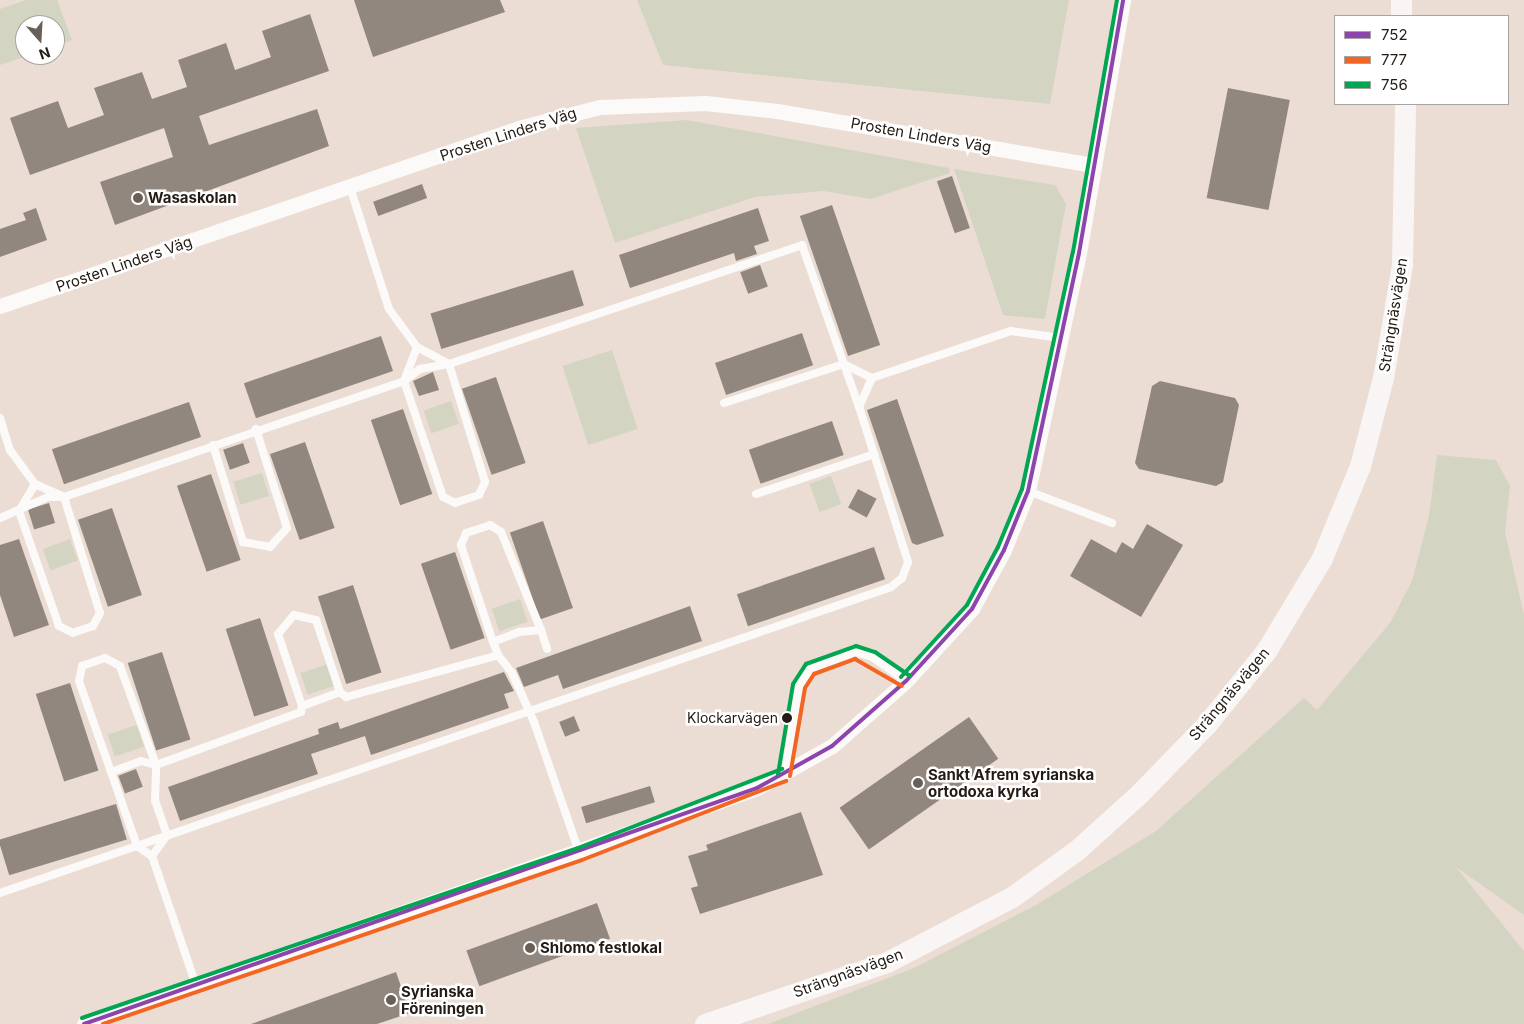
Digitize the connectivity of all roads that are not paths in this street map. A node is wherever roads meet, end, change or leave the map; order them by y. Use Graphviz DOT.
graph roads {
  1 [pos="1123,0"];
  2 [pos="1400,0"];
  3 [pos="1401,15"];
  4 [pos="1405,105"];
  5 [pos="1094,165"];
  6 [pos="350,187"];
  7 [pos="0,306"];
  8 [pos="1061,338"];
  9 [pos="417,347"];
  10 [pos="449,364"];
  11 [pos="844,364"];
  12 [pos="872,378"];
  13 [pos="404,381"];
  14 [pos="724,403"];
  15 [pos="859,407"];
  16 [pos="0,418"];
  17 [pos="256,429"];
  18 [pos="213,444"];
  19 [pos="874,454"];
  20 [pos="35,484"];
  21 [pos="1028,491"];
  22 [pos="756,494"];
  23 [pos="64,497"];
  24 [pos="19,511"];
  25 [pos="0,518"];
  26 [pos="1112,523"];
  27 [pos="541,630"];
  28 [pos="493,642"];
  29 [pos="547,649"];
  30 [pos="498,655"];
  31 [pos="906,681"];
  32 [pos="340,692"];
  33 [pos="302,706"];
  34 [pos="528,712"];
  35 [pos="156,765"];
  36 [pos="111,772"];
  37 [pos="784,776"];
  38 [pos="167,835"];
  39 [pos="137,846"];
  40 [pos="580,854"];
  41 [pos="152,856"];
  42 [pos="0,893"];
  43 [pos="196,985"];
  44 [pos="84,1024"];
  45 [pos="704,1024"];
  1 -- 5 [label="street"];
  2 -- 3 [label="main road"];
  4 -- 45 [label="main road, Strängnäsvägen"];
  5 -- 6 [label="street, Prosten Linders Väg"];
  5 -- 8 [label="street"];
  6 -- 7 [label="street, Prosten Linders Väg"];
  6 -- 9 [label="lane"];
  8 -- 12 [label="lane"];
  8 -- 21 [label="street"];
  9 -- 10 [label="lane"];
  9 -- 13 [label="lane"];
  10 -- 11 [label="lane"];
  10 -- 13 [label="lane"];
  10 -- 13 [label="lane"];
  11 -- 12 [label="lane"];
  11 -- 14 [label="lane"];
  11 -- 15 [label="lane"];
  12 -- 15 [label="lane"];
  13 -- 17 [label="lane"];
  15 -- 19 [label="lane"];
  16 -- 20 [label="lane"];
  17 -- 18 [label="lane"];
  17 -- 18 [label="lane"];
  18 -- 23 [label="lane"];
  19 -- 22 [label="lane"];
  19 -- 34 [label="lane"];
  20 -- 23 [label="lane"];
  20 -- 24 [label="lane"];
  21 -- 26 [label="lane"];
  21 -- 31 [label="street"];
  23 -- 24 [label="lane"];
  23 -- 24 [label="lane"];
  24 -- 25 [label="lane"];
  27 -- 28 [label="lane"];
  27 -- 28 [label="lane"];
  27 -- 29 [label="lane"];
  28 -- 30 [label="lane"];
  30 -- 32 [label="lane"];
  30 -- 34 [label="lane"];
  31 -- 37 [label="street"];
  31 -- 37 [label="lane"];
  32 -- 33 [label="lane"];
  32 -- 33 [label="lane"];
  33 -- 35 [label="lane"];
  34 -- 38 [label="lane"];
  34 -- 40 [label="lane"];
  35 -- 36 [label="lane"];
  35 -- 36 [label="lane"];
  35 -- 38 [label="lane"];
  36 -- 39 [label="lane"];
  37 -- 40 [label="street"];
  38 -- 39 [label="lane"];
  38 -- 41 [label="lane"];
  39 -- 41 [label="lane"];
  39 -- 42 [label="lane"];
  40 -- 43 [label="street"];
  41 -- 43 [label="lane"];
  43 -- 44 [label="street"];
}
